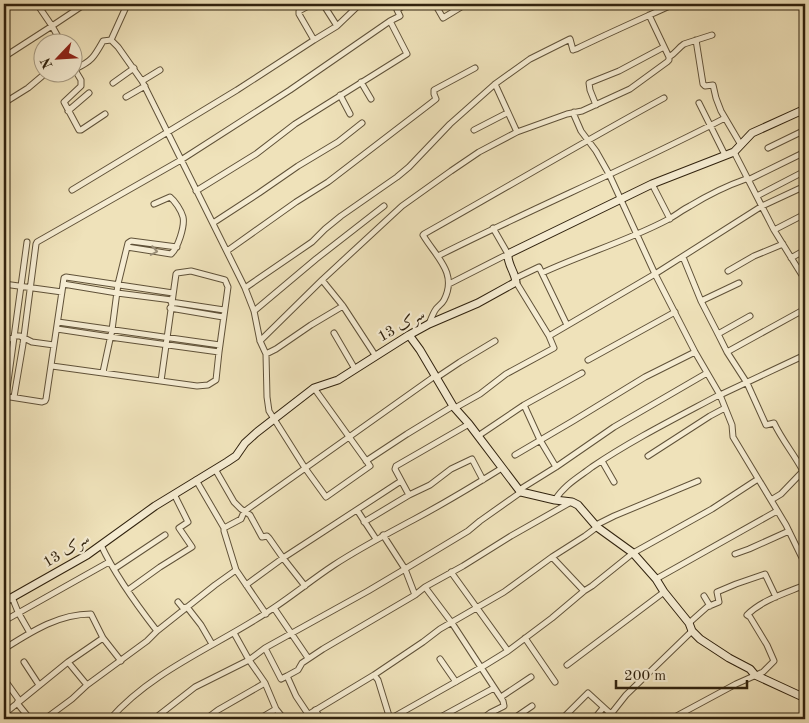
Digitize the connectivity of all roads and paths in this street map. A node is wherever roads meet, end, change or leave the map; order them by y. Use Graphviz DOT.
graph roads {
  1 [pos="37,4"];
  2 [pos="85,4"];
  3 [pos="129,4"];
  4 [pos="312,4"];
  5 [pos="324,4"];
  6 [pos="360,4"];
  7 [pos="406,4"];
  8 [pos="435,4"];
  9 [pos="466,4"];
  10 [pos="674,4"];
  11 [pos="649,15"];
  12 [pos="390,21"];
  13 [pos="52,26"];
  14 [pos="337,26"];
  15 [pos="55,32"];
  16 [pos="712,35"];
  17 [pos="111,40"];
  18 [pos="314,40"];
  19 [pos="696,40"];
  20 [pos="664,47"];
  21 [pos="4,57"];
  22 [pos="668,57"];
  23 [pos="82,65"];
  24 [pos="134,68"];
  25 [pos="475,68"];
  26 [pos="160,70"];
  27 [pos="35,82"];
  28 [pos="80,82"];
  29 [pos="361,82"];
  30 [pos="113,83"];
  31 [pos="144,84"];
  32 [pos="495,84"];
  33 [pos="89,93"];
  34 [pos="340,95"];
  35 [pos="126,97"];
  36 [pos="664,98"];
  37 [pos="371,99"];
  38 [pos="4,103"];
  39 [pos="699,104"];
  40 [pos="596,105"];
  41 [pos="805,110"];
  42 [pos="68,111"];
  43 [pos="574,112"];
  44 [pos="507,113"];
  45 [pos="105,114"];
  46 [pos="350,114"];
  47 [pos="725,118"];
  48 [pos="362,123"];
  49 [pos="710,126"];
  50 [pos="474,130"];
  51 [pos="805,130"];
  52 [pos="168,132"];
  53 [pos="517,132"];
  54 [pos="587,140"];
  55 [pos="741,145"];
  56 [pos="768,148"];
  57 [pos="734,152"];
  58 [pos="805,152"];
  59 [pos="726,155"];
  60 [pos="181,160"];
  61 [pos="805,172"];
  62 [pos="608,174"];
  63 [pos="748,180"];
  64 [pos="652,184"];
  65 [pos="805,186"];
  66 [pos="72,190"];
  67 [pos="196,191"];
  68 [pos="757,196"];
  69 [pos="620,199"];
  70 [pos="154,204"];
  71 [pos="384,206"];
  72 [pos="762,206"];
  73 [pos="805,214"];
  74 [pos="670,219"];
  75 [pos="213,223"];
  76 [pos="494,228"];
  77 [pos="774,230"];
  78 [pos="637,234"];
  79 [pos="27,242"];
  80 [pos="783,244"];
  81 [pos="805,250"];
  82 [pos="227,251"];
  83 [pos="438,256"];
  84 [pos="507,256"];
  85 [pos="683,257"];
  86 [pos="791,258"];
  87 [pos="728,270"];
  88 [pos="542,273"];
  89 [pos="656,274"];
  90 [pos="322,280"];
  91 [pos="516,280"];
  92 [pos="805,280"];
  93 [pos="739,283"];
  94 [pos="4,284"];
  95 [pos="63,284"];
  96 [pos="118,284"];
  97 [pos="449,284"];
  98 [pos="21,286"];
  99 [pos="30,287"];
  100 [pos="245,288"];
  101 [pos="62,292"];
  102 [pos="117,293"];
  103 [pos="173,293"];
  104 [pos="702,301"];
  105 [pos="171,304"];
  106 [pos="343,306"];
  107 [pos="805,309"];
  108 [pos="224,310"];
  109 [pos="254,310"];
  110 [pos="675,312"];
  111 [pos="750,316"];
  112 [pos="223,317"];
  113 [pos="58,322"];
  114 [pos="429,324"];
  115 [pos="567,325"];
  116 [pos="57,329"];
  117 [pos="112,330"];
  118 [pos="334,333"];
  119 [pos="718,334"];
  120 [pos="409,335"];
  121 [pos="549,336"];
  122 [pos="110,337"];
  123 [pos="13,338"];
  124 [pos="24,338"];
  125 [pos="166,338"];
  126 [pos="5,340"];
  127 [pos="260,341"];
  128 [pos="495,341"];
  129 [pos="32,342"];
  130 [pos="23,344"];
  131 [pos="54,345"];
  132 [pos="166,345"];
  133 [pos="220,345"];
  134 [pos="12,346"];
  135 [pos="219,352"];
  136 [pos="696,352"];
  137 [pos="727,352"];
  138 [pos="266,354"];
  139 [pos="375,355"];
  140 [pos="805,355"];
  141 [pos="588,360"];
  142 [pos="52,366"];
  143 [pos="355,369"];
  144 [pos="103,372"];
  145 [pos="582,373"];
  146 [pos="707,373"];
  147 [pos="435,377"];
  148 [pos="161,381"];
  149 [pos="747,383"];
  150 [pos="314,388"];
  151 [pos="719,395"];
  152 [pos="5,396"];
  153 [pos="14,397"];
  154 [pos="524,405"];
  155 [pos="454,407"];
  156 [pos="725,408"];
  157 [pos="274,419"];
  158 [pos="469,424"];
  159 [pos="478,436"];
  160 [pos="349,437"];
  161 [pos="540,440"];
  162 [pos="515,455"];
  163 [pos="648,456"];
  164 [pos="366,461"];
  165 [pos="602,461"];
  166 [pos="556,467"];
  167 [pos="305,468"];
  168 [pos="502,468"];
  169 [pos="215,469"];
  170 [pos="804,470"];
  171 [pos="758,479"];
  172 [pos="196,480"];
  173 [pos="483,480"];
  174 [pos="401,481"];
  175 [pos="698,481"];
  176 [pos="614,482"];
  177 [pos="520,491"];
  178 [pos="174,494"];
  179 [pos="409,495"];
  180 [pos="555,500"];
  181 [pos="771,500"];
  182 [pos="572,502"];
  183 [pos="357,510"];
  184 [pos="777,511"];
  185 [pos="244,512"];
  186 [pos="364,522"];
  187 [pos="596,527"];
  188 [pos="224,528"];
  189 [pos="789,531"];
  190 [pos="165,535"];
  191 [pos="383,535"];
  192 [pos="376,539"];
  193 [pos="101,545"];
  194 [pos="633,553"];
  195 [pos="735,554"];
  196 [pos="552,556"];
  197 [pos="283,558"];
  198 [pos="109,562"];
  199 [pos="805,564"];
  200 [pos="114,568"];
  201 [pos="405,569"];
  202 [pos="236,570"];
  203 [pos="451,572"];
  204 [pos="656,579"];
  205 [pos="246,585"];
  206 [pos="805,585"];
  207 [pos="305,586"];
  208 [pos="424,587"];
  209 [pos="128,590"];
  210 [pos="584,591"];
  211 [pos="664,592"];
  212 [pos="415,595"];
  213 [pos="704,596"];
  214 [pos="12,597"];
  215 [pos="776,597"];
  216 [pos="4,602"];
  217 [pos="178,602"];
  218 [pos="710,606"];
  219 [pos="187,607"];
  220 [pos="274,608"];
  221 [pos="476,608"];
  222 [pos="18,612"];
  223 [pos="266,614"];
  224 [pos="4,622"];
  225 [pos="452,623"];
  226 [pos="689,623"];
  227 [pos="157,631"];
  228 [pos="692,631"];
  229 [pos="30,633"];
  230 [pos="234,633"];
  231 [pos="292,634"];
  232 [pos="103,638"];
  233 [pos="525,638"];
  234 [pos="212,644"];
  235 [pos="265,648"];
  236 [pos="4,649"];
  237 [pos="508,651"];
  238 [pos="308,658"];
  239 [pos="440,659"];
  240 [pos="249,660"];
  241 [pos="121,661"];
  242 [pos="24,662"];
  243 [pos="68,662"];
  244 [pos="567,665"];
  245 [pos="482,667"];
  246 [pos="374,675"];
  247 [pos="755,675"];
  248 [pos="287,676"];
  249 [pos="531,677"];
  250 [pos="4,679"];
  251 [pos="456,682"];
  252 [pos="555,682"];
  253 [pos="265,683"];
  254 [pos="39,685"];
  255 [pos="87,685"];
  256 [pos="494,688"];
  257 [pos="500,697"];
  258 [pos="805,698"];
  259 [pos="17,703"];
  260 [pos="532,706"];
  261 [pos="603,708"];
  262 [pos="276,709"];
  263 [pos="315,710"];
  264 [pos="53,713"];
  265 [pos="490,713"];
  266 [pos="4,714"];
  267 [pos="308,714"];
  268 [pos="30,719"];
  269 [pos="45,719"];
  270 [pos="57,719"];
  271 [pos="110,719"];
  272 [pos="154,719"];
  273 [pos="206,719"];
  274 [pos="259,719"];
  275 [pos="284,719"];
  276 [pos="301,719"];
  277 [pos="321,719"];
  278 [pos="390,719"];
  279 [pos="438,719"];
  280 [pos="482,719"];
  281 [pos="496,719"];
  282 [pos="513,719"];
  283 [pos="562,719"];
  284 [pos="594,719"];
  285 [pos="671,719"];
  1 -- 13 [label="street"];
  2 -- 13 [label="street"];
  3 -- 17 [label="street"];
  4 -- 18 [label="street"];
  5 -- 14 [label="street"];
  6 -- 14 [label="street"];
  7 -- 12 [label="street"];
  8 -- 9 [label="street"];
  10 -- 11 [label="street"];
  11 -- 20 [label="street"];
  11 -- 32 [label="street"];
  12 -- 29 [label="street"];
  12 -- 60 [label="street"];
  13 -- 15 [label="street"];
  13 -- 21 [label="street"];
  14 -- 18 [label="street"];
  16 -- 19 [label="street"];
  17 -- 23 [label="street"];
  17 -- 24 [label="street"];
  18 -- 52 [label="street"];
  19 -- 22 [label="street"];
  19 -- 47 [label="street"];
  20 -- 22 [label="street"];
  20 -- 40 [label="street"];
  22 -- 40 [label="street"];
  24 -- 30 [label="street"];
  24 -- 31 [label="street"];
  25 -- 82 [label="street"];
  26 -- 31 [label="street"];
  27 -- 38 [label="street"];
  28 -- 42 [label="street"];
  29 -- 34 [label="street"];
  29 -- 37 [label="street"];
  31 -- 35 [label="street"];
  31 -- 52 [label="street"];
  32 -- 44 [label="street"];
  32 -- 100 [label="street"];
  33 -- 42 [label="street"];
  34 -- 46 [label="street"];
  34 -- 67 [label="street"];
  36 -- 54 [label="street"];
  39 -- 49 [label="street"];
  40 -- 43 [label="street"];
  41 -- 55 [label="street"];
  42 -- 45 [label="street"];
  43 -- 53 [label="street"];
  43 -- 54 [label="street"];
  44 -- 50 [label="street"];
  44 -- 53 [label="street"];
  47 -- 49 [label="street"];
  47 -- 55 [label="street"];
  48 -- 75 [label="street"];
  49 -- 59 [label="street"];
  49 -- 62 [label="street"];
  51 -- 56 [label="street"];
  52 -- 60 [label="street"];
  52 -- 66 [label="street"];
  53 -- 90 [label="street"];
  54 -- 62 [label="street"];
  54 -- 83 [label="street"];
  55 -- 57 [label="street"];
  57 -- 59 [label="street"];
  57 -- 63 [label="street"];
  58 -- 63 [label="street"];
  59 -- 64 [label="street"];
  60 -- 67 [label="street"];
  60 -- 99 [label="street"];
  61 -- 68 [label="street"];
  62 -- 69 [label="street"];
  62 -- 76 [label="street"];
  63 -- 68 [label="street"];
  63 -- 74 [label="street"];
  64 -- 69 [label="street"];
  64 -- 74 [label="street"];
  65 -- 72 [label="street"];
  67 -- 75 [label="street"];
  68 -- 72 [label="street"];
  69 -- 78 [label="street"];
  69 -- 84 [label="street"];
  70 -- 96 [label="street"];
  71 -- 109 [label="street"];
  72 -- 77 [label="street"];
  72 -- 85 [label="street"];
  73 -- 77 [label="street"];
  74 -- 78 [label="street"];
  75 -- 82 [label="street"];
  76 -- 83 [label="street"];
  76 -- 84 [label="street"];
  77 -- 80 [label="street"];
  78 -- 88 [label="street"];
  78 -- 89 [label="street"];
  79 -- 98 [label="street"];
  80 -- 86 [label="street"];
  80 -- 87 [label="street"];
  81 -- 86 [label="street"];
  82 -- 100 [label="street"];
  83 -- 97 [label="street"];
  84 -- 91 [label="street"];
  84 -- 97 [label="street"];
  85 -- 89 [label="street"];
  85 -- 104 [label="street"];
  86 -- 92 [label="street"];
  88 -- 91 [label="street"];
  88 -- 115 [label="street"];
  89 -- 110 [label="street"];
  89 -- 115 [label="street"];
  90 -- 106 [label="street"];
  90 -- 127 [label="street"];
  91 -- 114 [label="street, سرک 13"];
  91 -- 121 [label="street"];
  93 -- 104 [label="street"];
  94 -- 98 [label="street"];
  95 -- 96 [label="street"];
  95 -- 101 [label="street"];
  95 -- 102 [label="street"];
  96 -- 102 [label="street"];
  96 -- 103 [label="street"];
  97 -- 114 [label="street"];
  98 -- 99 [label="street"];
  98 -- 123 [label="street"];
  99 -- 101 [label="street"];
  99 -- 124 [label="street"];
  100 -- 109 [label="street"];
  101 -- 113 [label="street"];
  102 -- 105 [label="street"];
  102 -- 117 [label="street"];
  103 -- 105 [label="street"];
  103 -- 108 [label="street"];
  104 -- 119 [label="street"];
  105 -- 108 [label="street"];
  105 -- 112 [label="street"];
  105 -- 125 [label="street"];
  106 -- 138 [label="street"];
  106 -- 139 [label="street"];
  107 -- 137 [label="street"];
  108 -- 112 [label="street"];
  109 -- 127 [label="street"];
  110 -- 136 [label="street"];
  110 -- 141 [label="street"];
  111 -- 119 [label="street"];
  112 -- 133 [label="street"];
  113 -- 116 [label="street"];
  113 -- 117 [label="street"];
  114 -- 120 [label="street, سرک 13"];
  115 -- 121 [label="street"];
  116 -- 122 [label="street"];
  116 -- 131 [label="street"];
  117 -- 122 [label="street"];
  117 -- 125 [label="street"];
  118 -- 143 [label="street"];
  119 -- 137 [label="street"];
  120 -- 139 [label="street, سرک 13"];
  120 -- 147 [label="street"];
  121 -- 155 [label="street"];
  122 -- 132 [label="street"];
  122 -- 144 [label="street"];
  123 -- 124 [label="street"];
  123 -- 126 [label="street"];
  123 -- 134 [label="street"];
  124 -- 129 [label="street"];
  124 -- 130 [label="street"];
  125 -- 132 [label="street"];
  125 -- 133 [label="street"];
  126 -- 134 [label="street"];
  127 -- 138 [label="street"];
  128 -- 147 [label="street"];
  129 -- 130 [label="street"];
  129 -- 131 [label="street"];
  130 -- 134 [label="street"];
  130 -- 153 [label="street"];
  131 -- 142 [label="street"];
  132 -- 135 [label="street"];
  132 -- 148 [label="street"];
  133 -- 135 [label="street"];
  134 -- 152 [label="street"];
  135 -- 148 [label="street"];
  136 -- 146 [label="street"];
  136 -- 161 [label="street"];
  137 -- 149 [label="street"];
  138 -- 157 [label="street"];
  139 -- 143 [label="street, سرک 13"];
  140 -- 149 [label="street"];
  142 -- 144 [label="street"];
  142 -- 153 [label="street"];
  143 -- 150 [label="street, سرک 13"];
  144 -- 148 [label="street"];
  145 -- 154 [label="street"];
  146 -- 151 [label="street"];
  146 -- 166 [label="street"];
  147 -- 155 [label="street"];
  147 -- 160 [label="street"];
  149 -- 151 [label="street"];
  149 -- 170 [label="street"];
  150 -- 157 [label="street, سرک 13"];
  150 -- 160 [label="street"];
  151 -- 156 [label="street"];
  151 -- 165 [label="street"];
  152 -- 153 [label="street"];
  154 -- 159 [label="street"];
  154 -- 161 [label="street"];
  155 -- 158 [label="street"];
  155 -- 164 [label="street"];
  156 -- 163 [label="street"];
  156 -- 171 [label="street"];
  157 -- 167 [label="street"];
  157 -- 169 [label="street, سرک 13"];
  158 -- 159 [label="street"];
  158 -- 174 [label="street"];
  159 -- 168 [label="street"];
  160 -- 164 [label="street"];
  160 -- 167 [label="street"];
  161 -- 162 [label="street"];
  161 -- 166 [label="street"];
  164 -- 167 [label="street"];
  165 -- 176 [label="street"];
  165 -- 180 [label="street"];
  166 -- 177 [label="street"];
  167 -- 185 [label="street"];
  168 -- 173 [label="street"];
  168 -- 177 [label="street"];
  169 -- 172 [label="street, سرک 13"];
  169 -- 185 [label="street"];
  170 -- 181 [label="street"];
  171 -- 181 [label="street"];
  171 -- 194 [label="street"];
  172 -- 178 [label="street, سرک 13"];
  172 -- 188 [label="street"];
  173 -- 179 [label="street"];
  173 -- 191 [label="street"];
  174 -- 179 [label="street"];
  174 -- 183 [label="street"];
  175 -- 187 [label="street"];
  177 -- 180 [label="street"];
  177 -- 201 [label="street"];
  178 -- 193 [label="street, سرک 13"];
  178 -- 209 [label="street"];
  179 -- 186 [label="street"];
  180 -- 182 [label="street"];
  181 -- 184 [label="street"];
  182 -- 187 [label="street"];
  182 -- 203 [label="street"];
  183 -- 186 [label="street"];
  183 -- 197 [label="street"];
  184 -- 189 [label="street"];
  184 -- 204 [label="street"];
  185 -- 188 [label="street"];
  185 -- 197 [label="street"];
  186 -- 192 [label="street"];
  187 -- 194 [label="street"];
  187 -- 196 [label="street"];
  188 -- 202 [label="street"];
  189 -- 195 [label="street"];
  189 -- 199 [label="street"];
  190 -- 200 [label="street"];
  191 -- 192 [label="street"];
  191 -- 201 [label="street"];
  192 -- 207 [label="street"];
  193 -- 198 [label="street"];
  193 -- 214 [label="street, سرک 13"];
  194 -- 204 [label="street"];
  194 -- 210 [label="street"];
  196 -- 210 [label="street"];
  196 -- 221 [label="street"];
  197 -- 205 [label="street"];
  197 -- 207 [label="street"];
  198 -- 200 [label="street"];
  198 -- 222 [label="street"];
  200 -- 209 [label="street"];
  201 -- 212 [label="street"];
  201 -- 231 [label="street"];
  202 -- 205 [label="street"];
  202 -- 219 [label="street"];
  203 -- 208 [label="street"];
  203 -- 221 [label="street"];
  204 -- 211 [label="street"];
  205 -- 223 [label="street"];
  206 -- 215 [label="street"];
  207 -- 220 [label="street"];
  208 -- 212 [label="street"];
  208 -- 225 [label="street"];
  209 -- 227 [label="street"];
  210 -- 233 [label="street"];
  211 -- 226 [label="street"];
  211 -- 244 [label="street"];
  212 -- 238 [label="street"];
  213 -- 218 [label="street"];
  214 -- 216 [label="street, سرک 13"];
  214 -- 222 [label="street"];
  215 -- 218 [label="street"];
  215 -- 247 [label="street"];
  217 -- 219 [label="street"];
  218 -- 226 [label="street"];
  219 -- 227 [label="street"];
  219 -- 234 [label="street"];
  220 -- 223 [label="street"];
  220 -- 231 [label="street"];
  221 -- 225 [label="street"];
  221 -- 237 [label="street"];
  222 -- 224 [label="street"];
  222 -- 229 [label="street"];
  223 -- 230 [label="street"];
  225 -- 245 [label="street"];
  225 -- 246 [label="street"];
  226 -- 228 [label="street"];
  227 -- 241 [label="street"];
  228 -- 247 [label="street"];
  228 -- 261 [label="street"];
  229 -- 232 [label="street"];
  229 -- 236 [label="street"];
  230 -- 234 [label="street"];
  230 -- 240 [label="street"];
  231 -- 235 [label="street"];
  231 -- 238 [label="street"];
  232 -- 241 [label="street"];
  232 -- 243 [label="street"];
  233 -- 237 [label="street"];
  233 -- 252 [label="street"];
  234 -- 271 [label="street"];
  235 -- 240 [label="street"];
  235 -- 248 [label="street"];
  237 -- 245 [label="street"];
  238 -- 248 [label="street"];
  239 -- 251 [label="street"];
  240 -- 253 [label="street"];
  240 -- 272 [label="street"];
  241 -- 255 [label="street"];
  242 -- 254 [label="street"];
  243 -- 254 [label="street"];
  243 -- 255 [label="street"];
  245 -- 251 [label="street"];
  245 -- 256 [label="street"];
  246 -- 263 [label="street"];
  246 -- 278 [label="street"];
  247 -- 258 [label="street"];
  247 -- 285 [label="street"];
  248 -- 267 [label="street"];
  249 -- 257 [label="street"];
  250 -- 259 [label="street"];
  251 -- 278 [label="street"];
  253 -- 262 [label="street"];
  253 -- 273 [label="street"];
  254 -- 259 [label="street"];
  255 -- 264 [label="street"];
  256 -- 257 [label="street"];
  256 -- 279 [label="street"];
  257 -- 265 [label="street"];
  259 -- 266 [label="street"];
  259 -- 268 [label="street"];
  260 -- 282 [label="street"];
  261 -- 283 [label="street"];
  261 -- 284 [label="street"];
  262 -- 274 [label="street"];
  262 -- 275 [label="street"];
  263 -- 267 [label="street"];
  263 -- 277 [label="street"];
  264 -- 269 [label="street"];
  264 -- 270 [label="street"];
  265 -- 280 [label="street"];
  265 -- 281 [label="street"];
  267 -- 276 [label="street"];
}
